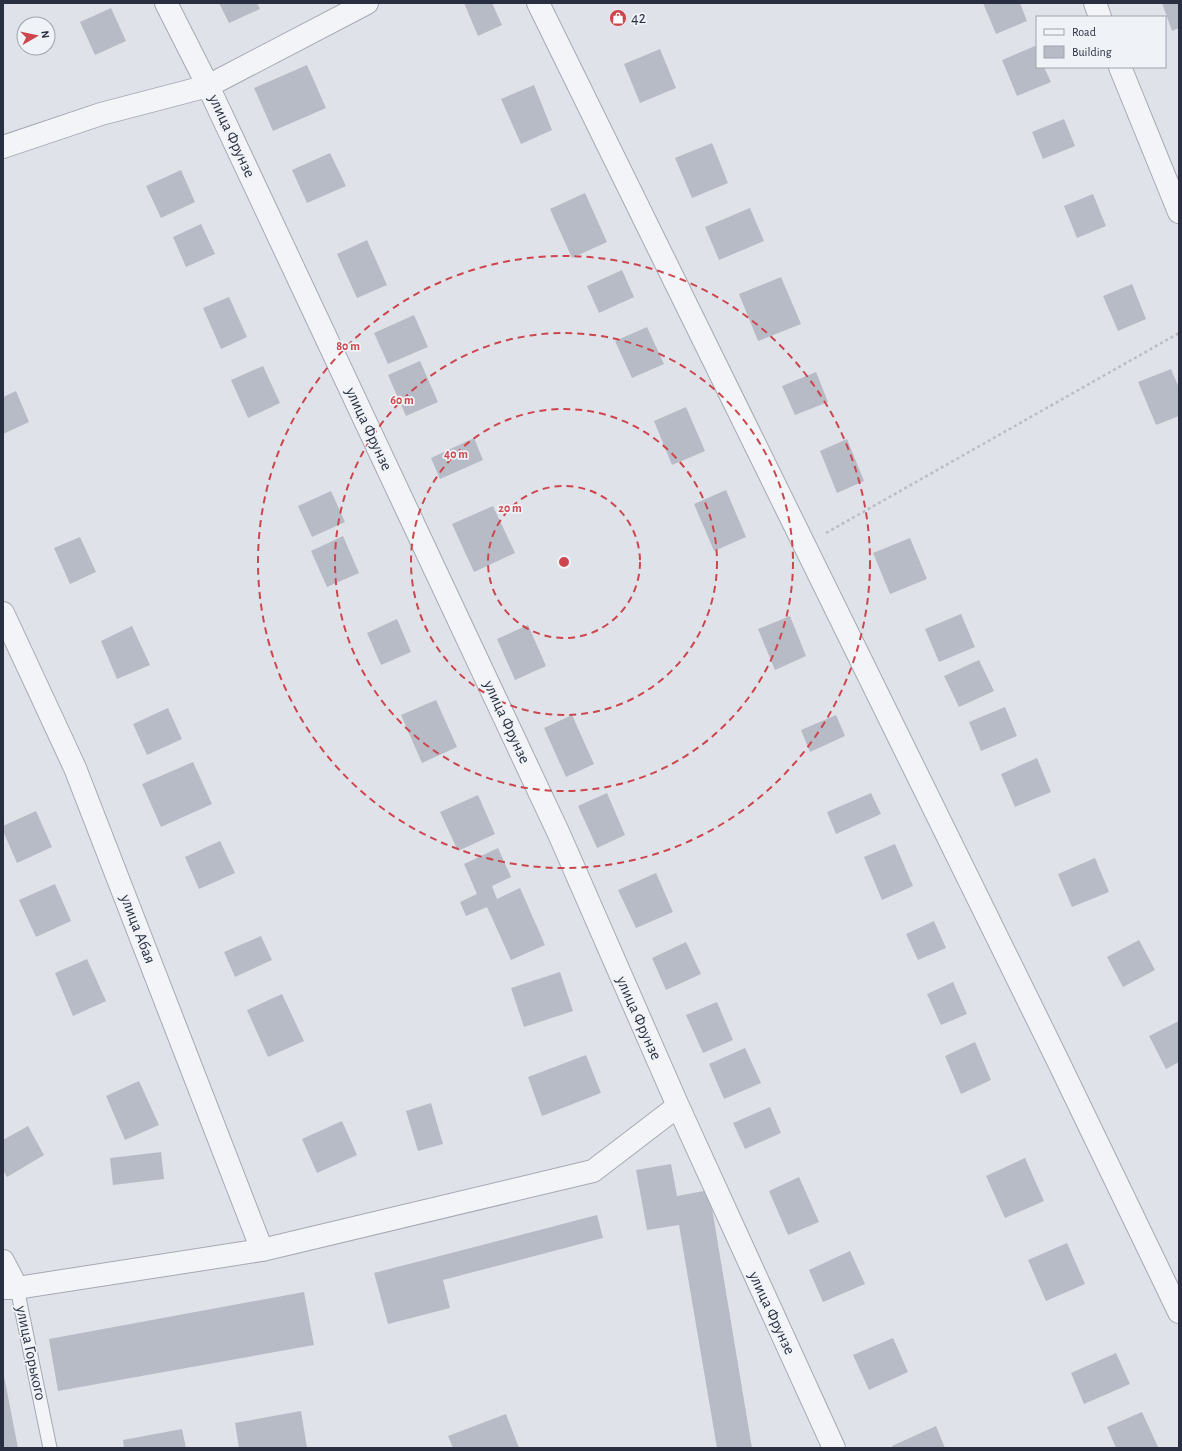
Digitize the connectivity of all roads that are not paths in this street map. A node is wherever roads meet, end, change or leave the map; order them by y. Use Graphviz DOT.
graph roads {
  1 [pos="166,3"];
  2 [pos="367,3"];
  3 [pos="538,3"];
  4 [pos="1095,3"];
  5 [pos="1100,16"];
  6 [pos="1120,68"];
  7 [pos="208,86"];
  8 [pos="3,147"];
  9 [pos="1179,212"];
  10 [pos="3,613"];
  11 [pos="678,1106"];
  12 [pos="262,1250"];
  13 [pos="3,1261"];
  14 [pos="10,1288"];
  15 [pos="1179,1312"];
  16 [pos="50,1448"];
  17 [pos="834,1448"];
  1 -- 7 [label="street, улица Фрунзе"];
  2 -- 7 [label="street"];
  3 -- 15 [label="street"];
  4 -- 5 [label="street"];
  6 -- 9 [label="street"];
  7 -- 8 [label="street"];
  7 -- 11 [label="street, улица Фрунзе"];
  10 -- 12 [label="street, улица Абая"];
  11 -- 12 [label="street"];
  11 -- 17 [label="street, улица Фрунзе"];
  12 -- 14 [label="street"];
  13 -- 14 [label="street, улица Горького"];
  14 -- 16 [label="lane, улица Горького"];
}
